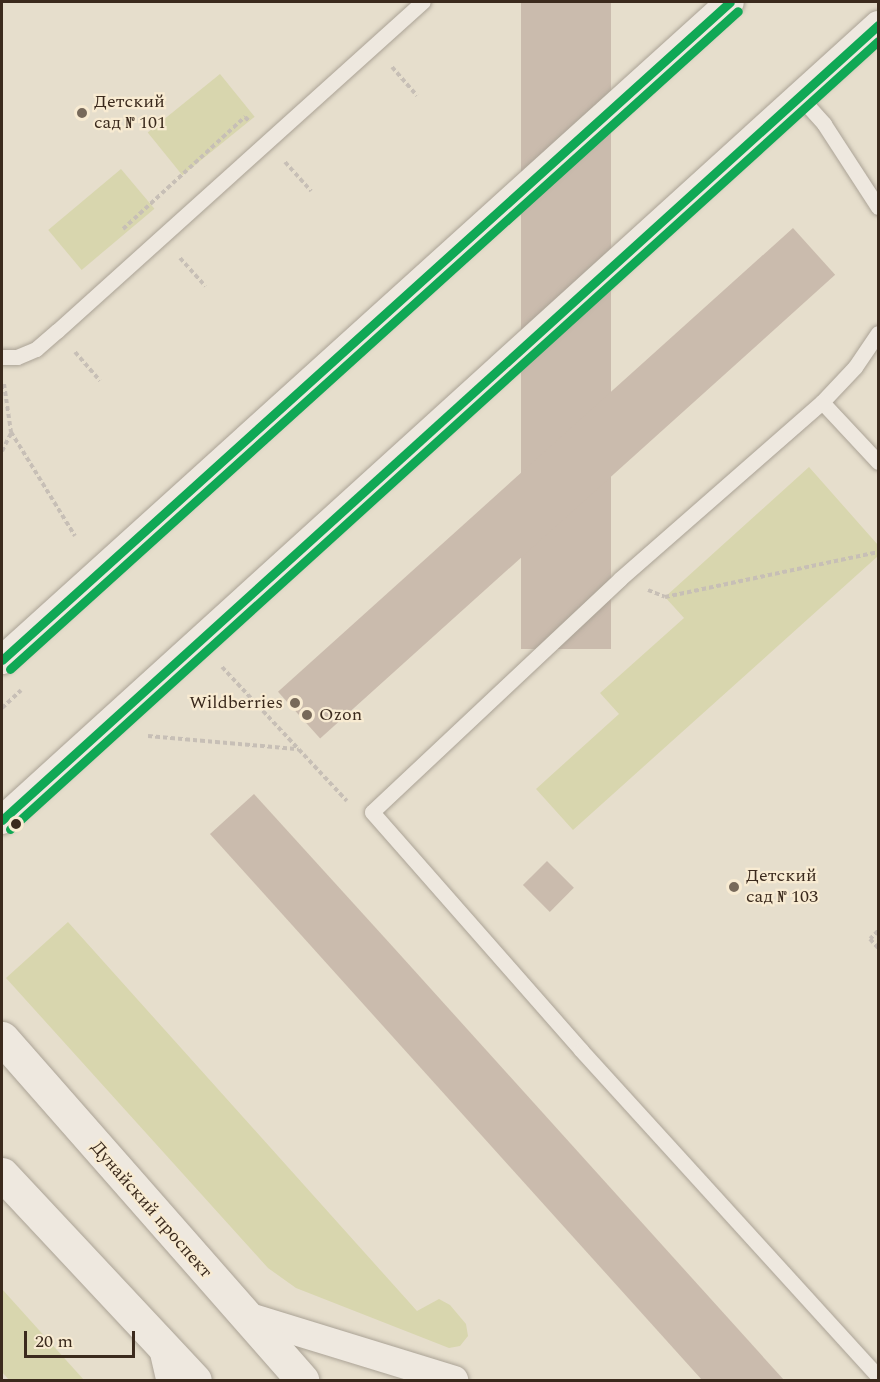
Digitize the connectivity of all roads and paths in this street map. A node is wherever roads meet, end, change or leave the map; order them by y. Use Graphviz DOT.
graph roads {
  1 [pos="423,2"];
  2 [pos="730,2"];
  3 [pos="879,25"];
  4 [pos="373,46"];
  5 [pos="417,96"];
  6 [pos="800,97"];
  7 [pos="267,142"];
  8 [pos="311,191"];
  9 [pos="879,207"];
  10 [pos="123,229"];
  11 [pos="161,237"];
  12 [pos="206,286"];
  13 [pos="57,331"];
  14 [pos="879,333"];
  15 [pos="2,357"];
  16 [pos="3,376"];
  17 [pos="100,381"];
  18 [pos="822,402"];
  19 [pos="11,432"];
  20 [pos="2,450"];
  21 [pos="879,462"];
  22 [pos="75,536"];
  23 [pos="879,552"];
  24 [pos="620,579"];
  25 [pos="2,660"];
  26 [pos="222,667"];
  27 [pos="148,736"];
  28 [pos="299,749"];
  29 [pos="372,812"];
  30 [pos="2,820"];
  31 [pos="879,931"];
  32 [pos="879,948"];
  33 [pos="2,1038"];
  34 [pos="2,1174"];
  35 [pos="243,1315"];
  36 [pos="162,1344"];
  37 [pos="879,1376"];
  38 [pos="170,1380"];
  39 [pos="195,1380"];
  40 [pos="302,1380"];
  41 [pos="454,1380"];
  1 -- 4 [label="lane"];
  2 -- 25 [label="street"];
  3 -- 6 [label="street"];
  4 -- 5 [label="path"];
  4 -- 7 [label="lane"];
  6 -- 9 [label="lane"];
  6 -- 30 [label="street"];
  7 -- 8 [label="path"];
  7 -- 10 [label="path"];
  7 -- 11 [label="lane"];
  11 -- 12 [label="path"];
  11 -- 13 [label="lane"];
  13 -- 15 [label="lane"];
  13 -- 17 [label="path"];
  14 -- 18 [label="lane"];
  16 -- 19 [label="path"];
  18 -- 21 [label="lane"];
  18 -- 24 [label="lane"];
  19 -- 20 [label="path"];
  19 -- 22 [label="path"];
  23 -- 24 [label="path"];
  24 -- 29 [label="lane"];
  26 -- 28 [label="path"];
  27 -- 28 [label="path"];
  28 -- 29 [label="path"];
  29 -- 37 [label="lane"];
  31 -- 32 [label="path"];
  33 -- 35 [label="main road, Дунайский проспект"];
  34 -- 36 [label="main road"];
  35 -- 40 [label="main road, Дунайский проспект"];
  35 -- 41 [label="street"];
  36 -- 38 [label="street"];
  36 -- 39 [label="main road"];
}
